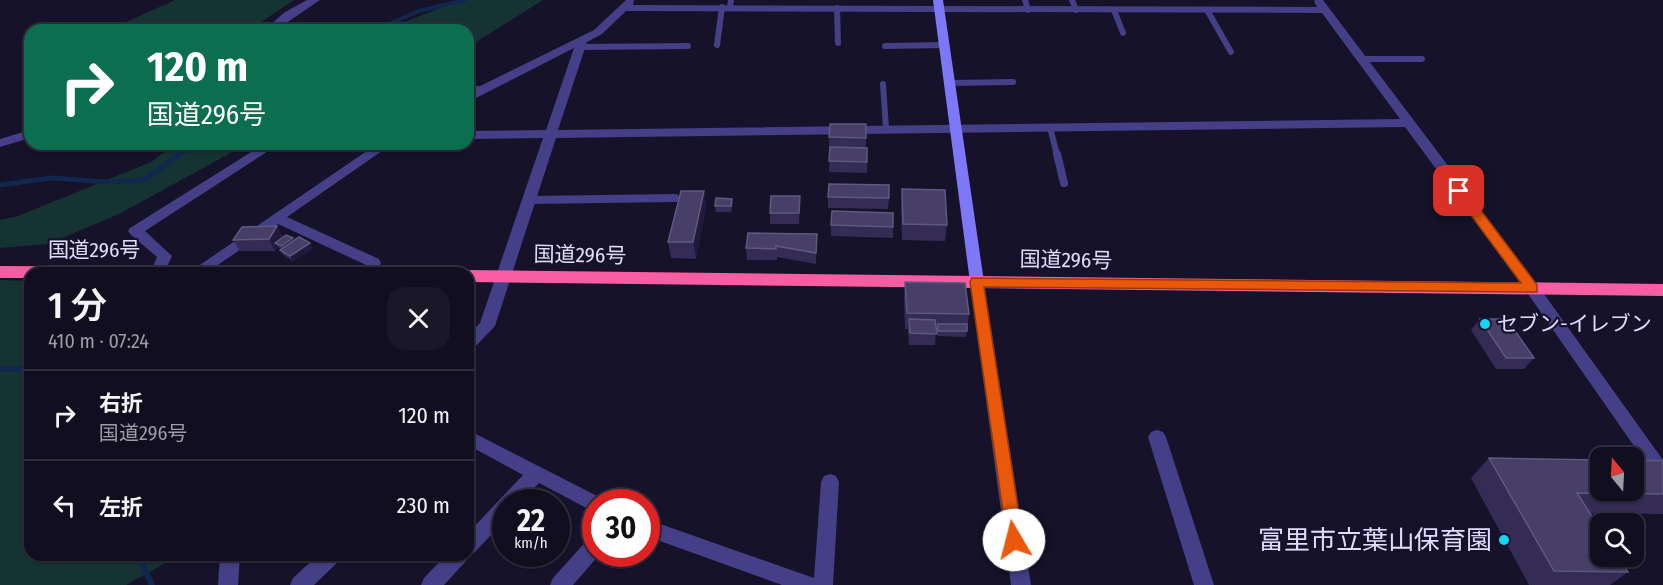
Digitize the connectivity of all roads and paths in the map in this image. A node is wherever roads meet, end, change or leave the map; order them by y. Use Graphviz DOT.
graph roads {
  1 [pos="315,0"];
  2 [pos="632,0"];
  3 [pos="939,4"];
  4 [pos="728,5"];
  5 [pos="1026,5"];
  6 [pos="1074,5"];
  7 [pos="1321,5"];
  8 [pos="623,8"];
  9 [pos="837,8"];
  10 [pos="1114,10"];
  11 [pos="1207,10"];
  12 [pos="276,24"];
  13 [pos="1123,33"];
  14 [pos="838,43"];
  15 [pos="580,44"];
  16 [pos="717,45"];
  17 [pos="945,45"];
  18 [pos="688,46"];
  19 [pos="885,46"];
  20 [pos="1231,52"];
  21 [pos="1361,59"];
  22 [pos="1422,59"];
  23 [pos="950,82"];
  24 [pos="1013,82"];
  25 [pos="883,84"];
  26 [pos="474,88"];
  27 [pos="481,90"];
  28 [pos="474,94"];
  29 [pos="1408,123"];
  30 [pos="1050,127"];
  31 [pos="956,128"];
  32 [pos="881,132"];
  33 [pos="551,134"];
  34 [pos="474,135"];
  35 [pos="24,136"];
  36 [pos="0,144"];
  37 [pos="263,150"];
  38 [pos="377,150"];
  39 [pos="1064,183"];
  40 [pos="675,198"];
  41 [pos="529,200"];
  42 [pos="277,218"];
  43 [pos="160,267"];
  44 [pos="204,267"];
  45 [pos="372,267"];
  46 [pos="0,272"];
  47 [pos="24,272"];
  48 [pos="474,276"];
  49 [pos="503,276"];
  50 [pos="977,282"];
  51 [pos="1532,288"];
  52 [pos="1663,290"];
  53 [pos="474,339"];
  54 [pos="1157,437"];
  55 [pos="474,440"];
  56 [pos="537,473"];
  57 [pos="1663,474"];
  58 [pos="830,482"];
  59 [pos="522,489"];
  60 [pos="582,497"];
  61 [pos="492,521"];
  62 [pos="660,532"];
  63 [pos="474,540"];
  64 [pos="230,561"];
  65 [pos="326,561"];
  66 [pos="453,561"];
  67 [pos="582,561"];
  68 [pos="563,584"];
  69 [pos="228,585"];
  70 [pos="300,585"];
  71 [pos="431,585"];
  72 [pos="804,585"];
  73 [pos="823,585"];
  74 [pos="1021,585"];
  75 [pos="1204,585"];
  1 -- 12 [label="street"];
  2 -- 8 [label="street"];
  3 -- 5 [label="street"];
  3 -- 9 [label="street"];
  3 -- 17 [label="street"];
  4 -- 8 [label="street"];
  4 -- 9 [label="street"];
  4 -- 16 [label="lane"];
  5 -- 6 [label="street"];
  6 -- 10 [label="street"];
  7 -- 11 [label="street"];
  7 -- 21 [label="street"];
  8 -- 15 [label="street"];
  9 -- 14 [label="lane"];
  10 -- 11 [label="street"];
  10 -- 13 [label="lane"];
  11 -- 20 [label="lane"];
  15 -- 18 [label="lane"];
  15 -- 27 [label="street"];
  15 -- 33 [label="street"];
  17 -- 19 [label="lane"];
  17 -- 23 [label="street"];
  21 -- 22 [label="lane"];
  21 -- 29 [label="street"];
  23 -- 24 [label="lane"];
  23 -- 31 [label="street"];
  25 -- 32 [label="lane"];
  26 -- 27 [label="lane"];
  27 -- 28 [label="street"];
  29 -- 30 [label="street"];
  29 -- 51 [label="street"];
  30 -- 31 [label="street"];
  30 -- 39 [label="lane"];
  31 -- 32 [label="street"];
  31 -- 50 [label="street"];
  32 -- 33 [label="street"];
  33 -- 34 [label="street"];
  33 -- 41 [label="street"];
  35 -- 36 [label="street"];
  37 -- 43 [label="street"];
  38 -- 42 [label="street"];
  40 -- 41 [label="lane"];
  41 -- 49 [label="street"];
  42 -- 44 [label="street"];
  42 -- 45 [label="street"];
  46 -- 47 [label="highway, 国道296号"];
  48 -- 49 [label="highway, 国道296号"];
  49 -- 50 [label="highway, 国道296号"];
  49 -- 53 [label="street"];
  50 -- 51 [label="highway, 国道296号"];
  50 -- 74 [label="street"];
  51 -- 52 [label="highway, 国道296号"];
  51 -- 57 [label="street"];
  54 -- 75 [label="street"];
  55 -- 56 [label="street"];
  56 -- 59 [label="street"];
  56 -- 60 [label="street"];
  58 -- 73 [label="street"];
  61 -- 63 [label="street"];
  62 -- 72 [label="street"];
  64 -- 69 [label="street"];
  65 -- 70 [label="street"];
  66 -- 71 [label="street"];
  67 -- 68 [label="street"];
}
